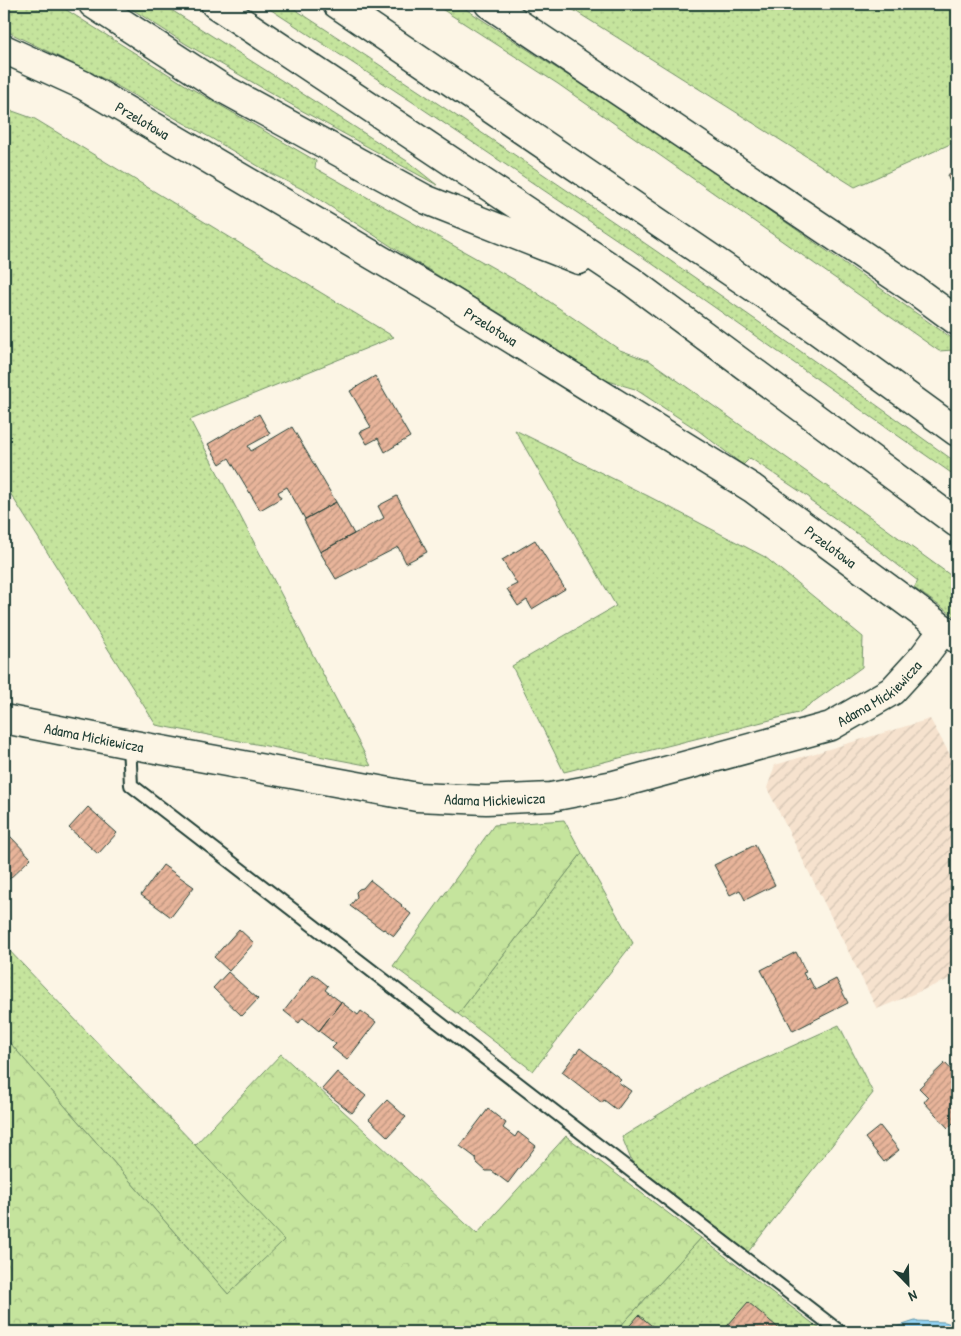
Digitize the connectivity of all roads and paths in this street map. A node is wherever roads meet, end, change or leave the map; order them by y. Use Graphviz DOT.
graph roads {
  1 [pos="93,4"];
  2 [pos="215,4"];
  3 [pos="336,4"];
  4 [pos="489,4"];
  5 [pos="4,49"];
  6 [pos="631,281"];
  7 [pos="957,321"];
  8 [pos="957,432"];
  9 [pos="957,523"];
  10 [pos="950,634"];
  11 [pos="4,719"];
  12 [pos="129,744"];
  13 [pos="840,1332"];
  1 -- 6 [label="main road"];
  2 -- 6 [label="main road"];
  3 -- 8 [label="main road"];
  4 -- 7 [label="main road"];
  5 -- 10 [label="main road, Przelotowa"];
  6 -- 9 [label="main road"];
  10 -- 12 [label="main road, Adama Mickiewicza"];
  11 -- 12 [label="main road, Adama Mickiewicza"];
  12 -- 13 [label="lane"];
}
